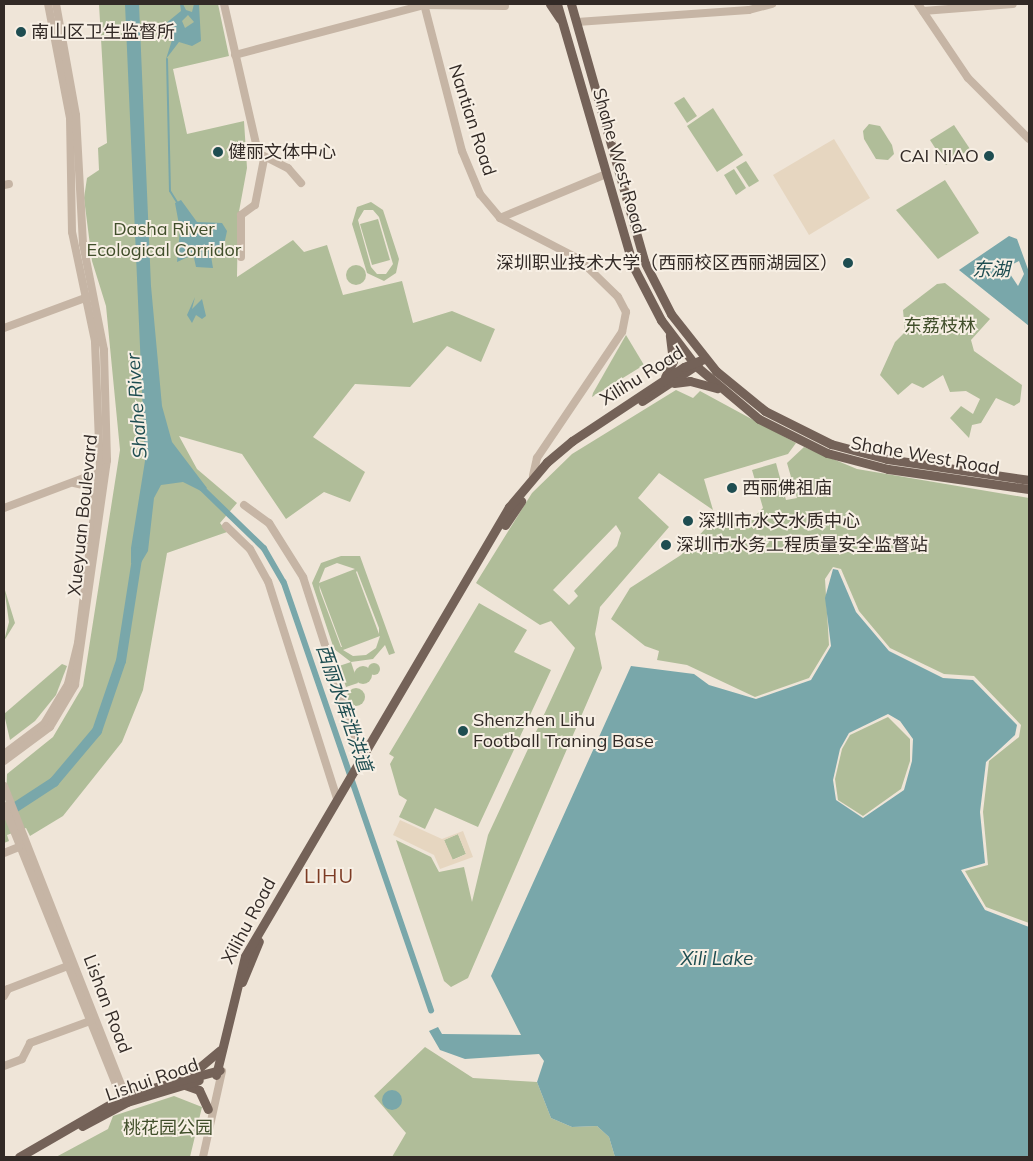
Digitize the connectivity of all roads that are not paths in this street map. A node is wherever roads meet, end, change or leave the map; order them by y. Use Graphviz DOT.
graph roads {
  1 [pos="48,4"];
  2 [pos="56,4"];
  3 [pos="224,4"];
  4 [pos="550,4"];
  5 [pos="558,4"];
  6 [pos="571,4"];
  7 [pos="772,4"];
  8 [pos="1013,4"];
  9 [pos="424,5"];
  10 [pos="505,6"];
  11 [pos="755,7"];
  12 [pos="921,7"];
  13 [pos="577,22"];
  14 [pos="563,23"];
  15 [pos="235,55"];
  16 [pos="1029,139"];
  17 [pos="264,159"];
  18 [pos="604,175"];
  19 [pos="301,183"];
  20 [pos="500,218"];
  21 [pos="241,257"];
  22 [pos="88,297"];
  23 [pos="4,328"];
  24 [pos="669,333"];
  25 [pos="704,359"];
  26 [pos="695,364"];
  27 [pos="663,384"];
  28 [pos="721,389"];
  29 [pos="102,469"];
  30 [pos="533,476"];
  31 [pos="1029,480"];
  32 [pos="69,483"];
  33 [pos="1029,489"];
  34 [pos="96,500"];
  35 [pos="4,503"];
  36 [pos="244,505"];
  37 [pos="4,508"];
  38 [pos="226,526"];
  39 [pos="4,754"];
  40 [pos="361,757"];
  41 [pos="4,761"];
  42 [pos="354,776"];
  43 [pos="4,786"];
  44 [pos="339,800"];
  45 [pos="4,806"];
  46 [pos="17,831"];
  47 [pos="20,847"];
  48 [pos="4,853"];
  49 [pos="68,966"];
  50 [pos="4,996"];
  51 [pos="90,1021"];
  52 [pos="222,1047"];
  53 [pos="4,1066"];
  54 [pos="218,1072"];
  55 [pos="183,1081"];
  56 [pos="125,1098"];
  57 [pos="208,1109"];
  58 [pos="19,1157"];
  59 [pos="30,1157"];
  60 [pos="198,1157"];
  61 [pos="203,1157"];
  1 -- 22 [label="street, Xueyuan Boulevard"];
  2 -- 29 [label="street, Xueyuan Boulevard"];
  3 -- 15 [label="street"];
  4 -- 14 [label="main road"];
  5 -- 14 [label="main road, Shahe West Road"];
  6 -- 13 [label="main road, Shahe West Road"];
  7 -- 11 [label="street"];
  8 -- 12 [label="street"];
  9 -- 10 [label="street"];
  9 -- 15 [label="street"];
  9 -- 20 [label="street, Nantian Road"];
  11 -- 13 [label="street"];
  12 -- 16 [label="street"];
  13 -- 25 [label="main road, Shahe West Road"];
  14 -- 18 [label="main road, Shahe West Road"];
  15 -- 17 [label="street"];
  17 -- 19 [label="street"];
  17 -- 21 [label="street"];
  18 -- 20 [label="street"];
  18 -- 24 [label="main road, Shahe West Road"];
  20 -- 30 [label="street, Nantian Road"];
  22 -- 23 [label="street"];
  22 -- 29 [label="street, Xueyuan Boulevard"];
  24 -- 26 [label="main road, Shahe West Road"];
  24 -- 27 [label="main road"];
  25 -- 26 [label="main road, Xilihu Road"];
  25 -- 31 [label="main road, Shahe West Road"];
  26 -- 27 [label="main road, Xilihu Road"];
  26 -- 28 [label="main road, Shahe West Road"];
  27 -- 28 [label="main road"];
  27 -- 30 [label="main road, Xilihu Road"];
  27 -- 42 [label="main road, Xilihu Road"];
  28 -- 33 [label="main road, Shahe West Road"];
  29 -- 32 [label="street"];
  29 -- 34 [label="street, Xueyuan Boulevard"];
  29 -- 35 [label="street"];
  29 -- 41 [label="street, Xueyuan Boulevard"];
  30 -- 40 [label="main road, Xilihu Road"];
  32 -- 34 [label="street"];
  32 -- 37 [label="street"];
  34 -- 39 [label="street, Xueyuan Boulevard"];
  36 -- 40 [label="street"];
  38 -- 44 [label="street"];
  40 -- 42 [label="main road, Xilihu Road"];
  42 -- 44 [label="main road"];
  43 -- 46 [label="street, Lishan Road"];
  44 -- 52 [label="main road, Xilihu Road"];
  44 -- 54 [label="main road, Xilihu Road"];
  45 -- 46 [label="street, Lishan Road"];
  46 -- 47 [label="street, Lishan Road"];
  46 -- 56 [label="street, Lishan Road"];
  47 -- 48 [label="street"];
  47 -- 49 [label="street, Lishan Road"];
  49 -- 50 [label="street"];
  49 -- 51 [label="street, Lishan Road"];
  51 -- 53 [label="street"];
  51 -- 56 [label="street, Lishan Road"];
  52 -- 54 [label="main road, Xilihu Road"];
  52 -- 55 [label="main road"];
  54 -- 55 [label="main road, Lishui Road"];
  54 -- 57 [label="street, Xilihu Road"];
  54 -- 61 [label="street, Xilihu Road"];
  55 -- 56 [label="main road, Lishui Road"];
  55 -- 57 [label="main road"];
  56 -- 58 [label="main road, Lishui Road"];
  56 -- 59 [label="main road, Lishui Road"];
  57 -- 60 [label="street, Xilihu Road"];
}
